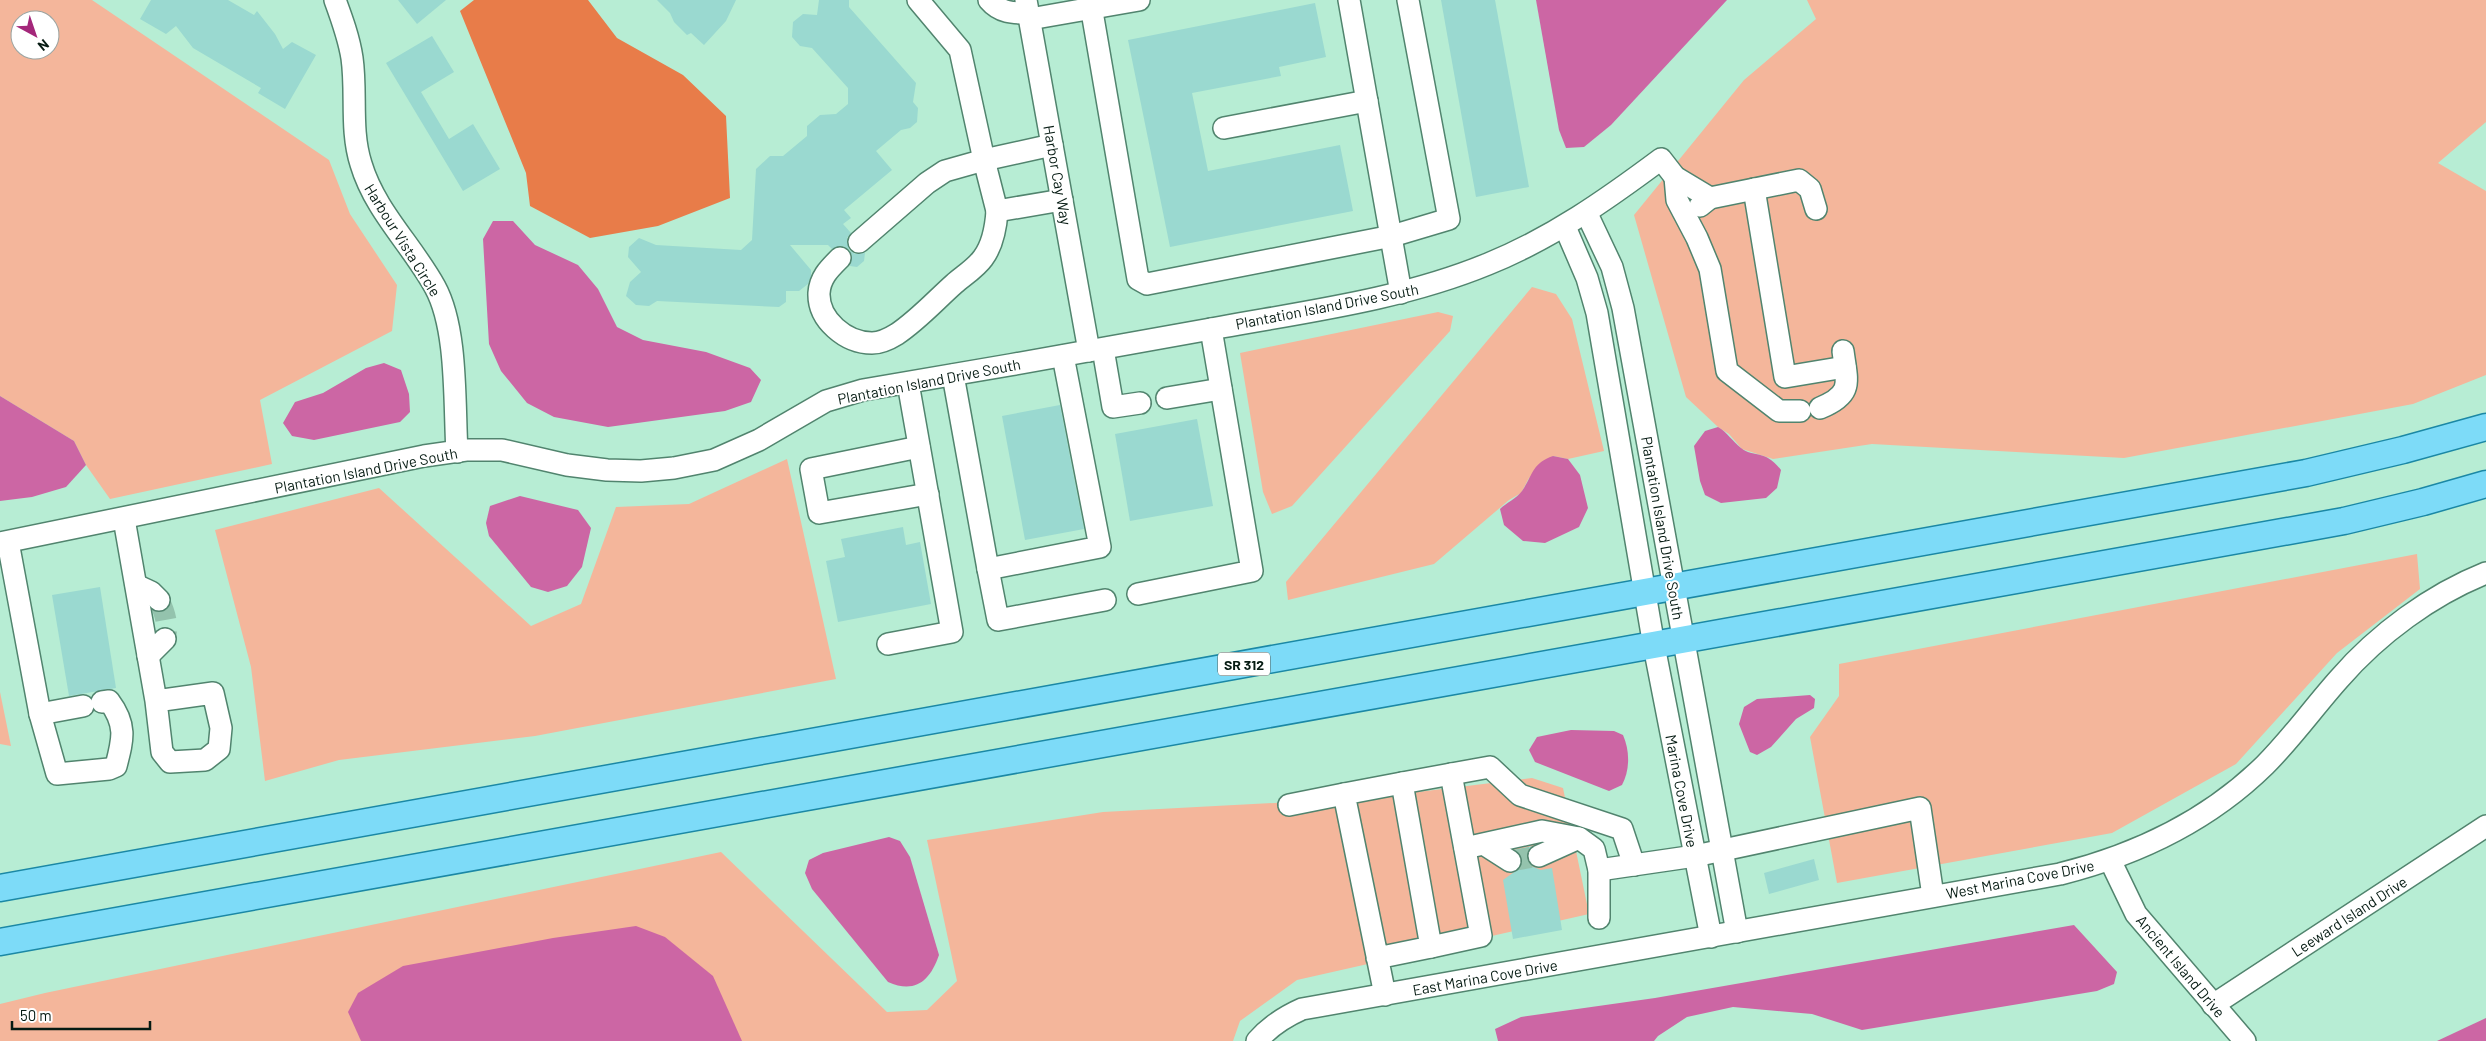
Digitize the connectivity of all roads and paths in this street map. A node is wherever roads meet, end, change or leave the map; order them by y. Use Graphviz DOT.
graph roads {
  1 [pos="335,0"];
  2 [pos="918,0"];
  3 [pos="989,0"];
  4 [pos="1139,0"];
  5 [pos="1349,0"];
  6 [pos="1408,0"];
  7 [pos="1091,4"];
  8 [pos="1028,11"];
  9 [pos="1367,101"];
  10 [pos="1224,128"];
  11 [pos="1052,145"];
  12 [pos="984,160"];
  13 [pos="1675,177"];
  14 [pos="1754,189"];
  15 [pos="1710,198"];
  16 [pos="1062,200"];
  17 [pos="1816,209"];
  18 [pos="997,211"];
  19 [pos="1587,214"];
  20 [pos="1686,217"];
  21 [pos="1565,227"];
  22 [pos="1392,236"];
  23 [pos="859,242"];
  24 [pos="840,258"];
  25 [pos="1401,293"];
  26 [pos="1211,329"];
  27 [pos="1096,350"];
  28 [pos="1063,356"];
  29 [pos="954,375"];
  30 [pos="908,383"];
  31 [pos="1221,389"];
  32 [pos="1167,398"];
  33 [pos="1140,403"];
  34 [pos="2486,427"];
  35 [pos="919,447"];
  36 [pos="457,452"];
  37 [pos="2486,484"];
  38 [pos="928,494"];
  39 [pos="124,519"];
  40 [pos="4,543"];
  41 [pos="988,569"];
  42 [pos="2486,573"];
  43 [pos="136,585"];
  44 [pos="1674,587"];
  45 [pos="1645,592"];
  46 [pos="1138,594"];
  47 [pos="159,600"];
  48 [pos="1105,600"];
  49 [pos="165,640"];
  50 [pos="1684,641"];
  51 [pos="888,644"];
  52 [pos="1654,646"];
  53 [pos="148,656"];
  54 [pos="156,700"];
  55 [pos="40,714"];
  56 [pos="1451,774"];
  57 [pos="1402,783"];
  58 [pos="1344,794"];
  59 [pos="1289,805"];
  60 [pos="2486,826"];
  61 [pos="1580,838"];
  62 [pos="1475,846"];
  63 [pos="1722,851"];
  64 [pos="1539,856"];
  65 [pos="1695,856"];
  66 [pos="2110,860"];
  67 [pos="1510,861"];
  68 [pos="1634,865"];
  69 [pos="1599,870"];
  70 [pos="0,888"];
  71 [pos="1934,896"];
  72 [pos="1599,918"];
  73 [pos="1724,934"];
  74 [pos="0,942"];
  75 [pos="1431,947"];
  76 [pos="1377,958"];
  77 [pos="1384,995"];
  78 [pos="2213,1005"];
  79 [pos="1257,1041"];
  80 [pos="2245,1041"];
  1 -- 36 [label="street, Harbour Vista Circle"];
  2 -- 12 [label="street"];
  3 -- 8 [label="street"];
  4 -- 7 [label="street"];
  5 -- 9 [label="street"];
  6 -- 22 [label="street"];
  7 -- 8 [label="street"];
  7 -- 22 [label="street"];
  8 -- 11 [label="street, Harbor Cay Way"];
  9 -- 10 [label="street"];
  9 -- 22 [label="street"];
  11 -- 12 [label="street"];
  11 -- 16 [label="street, Harbor Cay Way"];
  12 -- 18 [label="street"];
  12 -- 23 [label="street"];
  13 -- 15 [label="street"];
  13 -- 19 [label="street, Plantation Island Drive South"];
  13 -- 20 [label="street"];
  14 -- 15 [label="street"];
  14 -- 17 [label="street"];
  14 -- 20 [label="street"];
  15 -- 20 [label="street"];
  16 -- 18 [label="street"];
  16 -- 27 [label="street, Harbor Cay Way"];
  18 -- 24 [label="street"];
  19 -- 21 [label="street, Plantation Island Drive South"];
  19 -- 44 [label="street, Plantation Island Drive South"];
  21 -- 25 [label="street, Plantation Island Drive South"];
  21 -- 45 [label="street, Plantation Island Drive South"];
  22 -- 25 [label="street"];
  25 -- 26 [label="street, Plantation Island Drive South"];
  26 -- 27 [label="street, Plantation Island Drive South"];
  26 -- 31 [label="street"];
  27 -- 28 [label="street, Plantation Island Drive South"];
  27 -- 33 [label="street, Harbor Cay Way"];
  28 -- 29 [label="street, Plantation Island Drive South"];
  28 -- 41 [label="street"];
  29 -- 30 [label="street, Plantation Island Drive South"];
  29 -- 41 [label="street"];
  30 -- 35 [label="street"];
  30 -- 36 [label="street, Plantation Island Drive South"];
  31 -- 32 [label="street"];
  31 -- 46 [label="street"];
  34 -- 44 [label="main road, SR 312"];
  35 -- 38 [label="street"];
  35 -- 38 [label="street"];
  36 -- 39 [label="street, Plantation Island Drive South"];
  37 -- 50 [label="main road"];
  38 -- 51 [label="street"];
  39 -- 40 [label="street, Plantation Island Drive South"];
  39 -- 43 [label="street"];
  40 -- 55 [label="street"];
  41 -- 48 [label="street"];
  42 -- 66 [label="street, West Marina Cove Drive"];
  43 -- 47 [label="street"];
  43 -- 53 [label="street"];
  44 -- 45 [label="main road, SR 312"];
  44 -- 50 [label="street, Plantation Island Drive South"];
  45 -- 52 [label="street, Plantation Island Drive South"];
  45 -- 70 [label="main road, SR 312"];
  49 -- 53 [label="street"];
  50 -- 52 [label="main road"];
  50 -- 63 [label="street, Marina Cove Drive"];
  52 -- 65 [label="street, Marina Cove Drive"];
  52 -- 74 [label="main road"];
  53 -- 54 [label="street"];
  55 -- 55 [label="street"];
  56 -- 57 [label="street"];
  56 -- 62 [label="street"];
  56 -- 68 [label="street"];
  57 -- 58 [label="street"];
  57 -- 75 [label="street"];
  58 -- 59 [label="street"];
  58 -- 76 [label="street"];
  60 -- 78 [label="street, Leeward Island Drive"];
  61 -- 62 [label="street"];
  61 -- 64 [label="street"];
  61 -- 69 [label="street"];
  62 -- 67 [label="street"];
  62 -- 75 [label="street"];
  63 -- 65 [label="street"];
  63 -- 71 [label="street"];
  63 -- 73 [label="street, Marina Cove Drive"];
  65 -- 68 [label="street"];
  65 -- 73 [label="street, Marina Cove Drive"];
  66 -- 71 [label="street, West Marina Cove Drive"];
  66 -- 78 [label="street, Ancient Island Drive"];
  68 -- 69 [label="street"];
  69 -- 72 [label="street"];
  71 -- 73 [label="street, West Marina Cove Drive"];
  73 -- 77 [label="street, East Marina Cove Drive"];
  75 -- 76 [label="street"];
  76 -- 77 [label="street"];
  77 -- 79 [label="street, East Marina Cove Drive"];
  78 -- 80 [label="street, Ancient Island Drive"];
}
